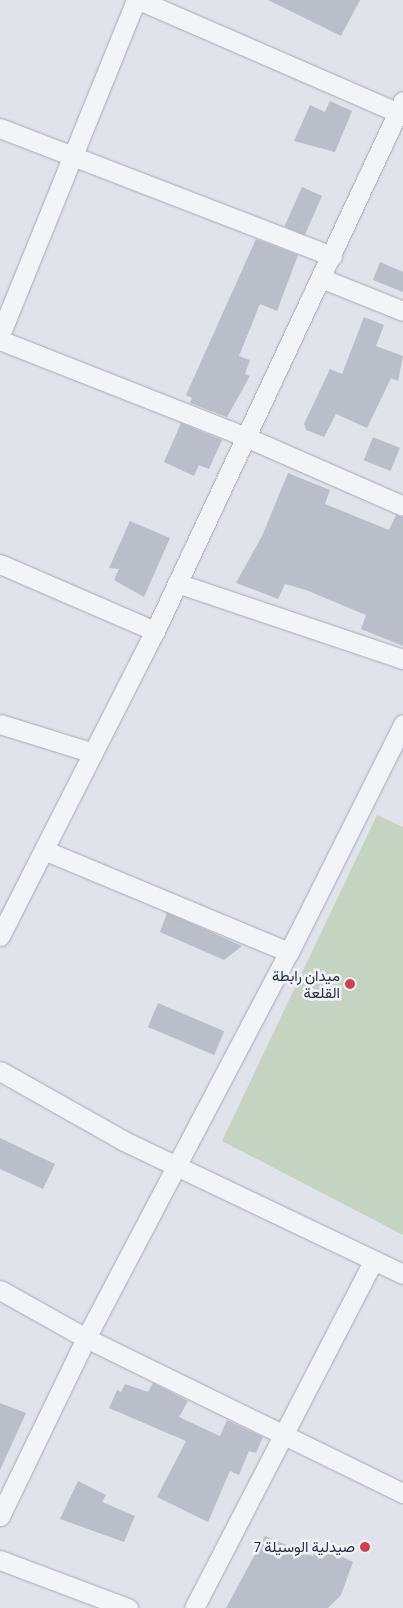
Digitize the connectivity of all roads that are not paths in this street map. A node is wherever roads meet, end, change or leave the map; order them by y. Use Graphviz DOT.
graph roads {
  1 [pos="138,0"];
  2 [pos="401,110"];
  3 [pos="0,128"];
  4 [pos="73,157"];
  5 [pos="332,256"];
  6 [pos="322,278"];
  7 [pos="403,311"];
  8 [pos="0,335"];
  9 [pos="0,340"];
  10 [pos="246,437"];
  11 [pos="403,506"];
  12 [pos="0,564"];
  13 [pos="177,583"];
  14 [pos="155,631"];
  15 [pos="403,659"];
  16 [pos="0,724"];
  17 [pos="403,724"];
  18 [pos="93,753"];
  19 [pos="46,851"];
  20 [pos="4,918"];
  21 [pos="0,936"];
  22 [pos="289,952"];
  23 [pos="0,1071"];
  24 [pos="178,1168"];
  25 [pos="373,1261"];
  26 [pos="403,1274"];
  27 [pos="0,1290"];
  28 [pos="86,1338"];
  29 [pos="281,1435"];
  30 [pos="403,1494"];
  31 [pos="0,1516"];
  32 [pos="0,1560"];
  33 [pos="128,1608"];
  34 [pos="194,1608"];
  1 -- 2 [label="street"];
  1 -- 4 [label="street"];
  2 -- 5 [label="street"];
  3 -- 4 [label="street"];
  4 -- 5 [label="street"];
  4 -- 8 [label="street"];
  5 -- 6 [label="street"];
  6 -- 7 [label="street"];
  6 -- 10 [label="street"];
  9 -- 10 [label="street"];
  10 -- 11 [label="street"];
  10 -- 13 [label="street"];
  12 -- 14 [label="street"];
  13 -- 14 [label="street"];
  13 -- 15 [label="street"];
  14 -- 18 [label="street"];
  16 -- 18 [label="street"];
  17 -- 22 [label="street"];
  18 -- 19 [label="street"];
  19 -- 20 [label="street"];
  19 -- 22 [label="street"];
  20 -- 21 [label="street"];
  22 -- 24 [label="street"];
  23 -- 24 [label="street"];
  24 -- 25 [label="street"];
  24 -- 28 [label="street"];
  25 -- 26 [label="street"];
  25 -- 29 [label="street"];
  27 -- 28 [label="street"];
  28 -- 29 [label="street"];
  28 -- 31 [label="street"];
  29 -- 30 [label="street"];
  29 -- 34 [label="street"];
  32 -- 33 [label="street"];
}
